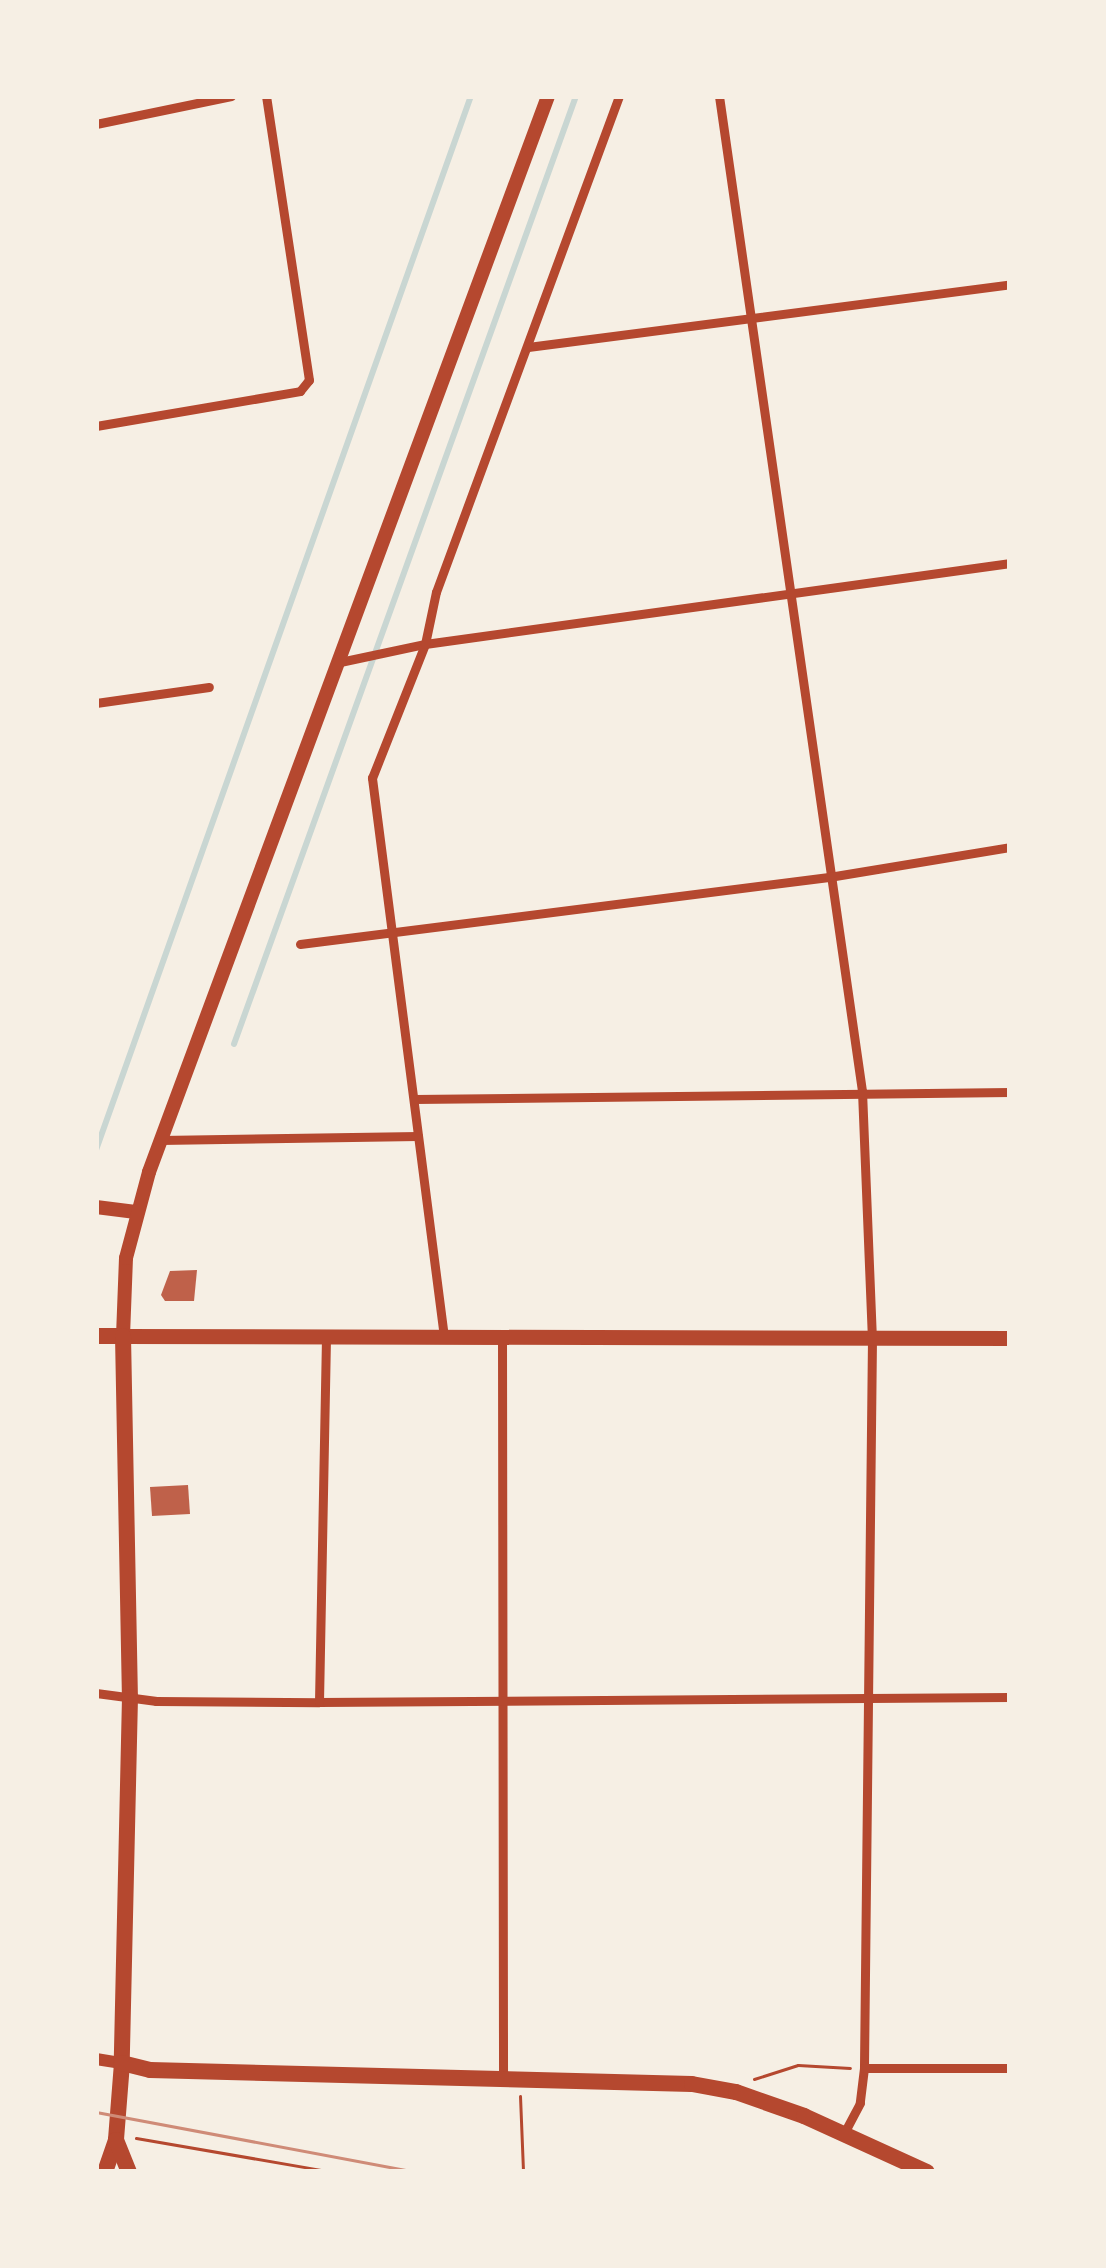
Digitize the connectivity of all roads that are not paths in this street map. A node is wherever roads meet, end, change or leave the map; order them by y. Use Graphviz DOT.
graph roads {
  1 [pos="231,96"];
  2 [pos="266,96"];
  3 [pos="548,96"];
  4 [pos="619,96"];
  5 [pos="719,96"];
  6 [pos="96,124"];
  7 [pos="1010,284"];
  8 [pos="750,318"];
  9 [pos="528,347"];
  10 [pos="96,426"];
  11 [pos="1010,563"];
  12 [pos="787,594"];
  13 [pos="425,644"];
  14 [pos="340,662"];
  15 [pos="209,687"];
  16 [pos="96,703"];
  17 [pos="1010,847"];
  18 [pos="829,877"];
  19 [pos="389,933"];
  20 [pos="300,944"];
  21 [pos="862,1091"];
  22 [pos="1010,1092"];
  23 [pos="414,1099"];
  24 [pos="418,1136"];
  25 [pos="160,1140"];
  26 [pos="96,1207"];
  27 [pos="136,1212"];
  28 [pos="96,1336"];
  29 [pos="123,1336"];
  30 [pos="326,1336"];
  31 [pos="502,1336"];
  32 [pos="444,1337"];
  33 [pos="872,1338"];
  34 [pos="1010,1338"];
  35 [pos="96,1693"];
  36 [pos="1010,1696"];
  37 [pos="130,1697"];
  38 [pos="502,1700"];
  39 [pos="865,1700"];
  40 [pos="319,1702"];
  41 [pos="96,2060"];
  42 [pos="122,2063"];
  43 [pos="864,2068"];
  44 [pos="1010,2068"];
  45 [pos="511,2076"];
  46 [pos="844,2133"];
  47 [pos="116,2140"];
  48 [pos="105,2172"];
  49 [pos="129,2172"];
  50 [pos="927,2172"];
  1 -- 6 [label="street"];
  2 -- 10 [label="street"];
  3 -- 14 [label="main road"];
  4 -- 9 [label="street"];
  5 -- 8 [label="street"];
  7 -- 8 [label="street"];
  8 -- 9 [label="street"];
  8 -- 12 [label="street"];
  9 -- 13 [label="street"];
  11 -- 12 [label="street"];
  12 -- 13 [label="street"];
  12 -- 18 [label="street"];
  13 -- 14 [label="street"];
  13 -- 19 [label="street"];
  14 -- 25 [label="main road"];
  15 -- 16 [label="street"];
  17 -- 18 [label="street"];
  18 -- 19 [label="street"];
  18 -- 21 [label="street"];
  19 -- 20 [label="street"];
  19 -- 23 [label="street"];
  21 -- 22 [label="street"];
  21 -- 23 [label="street"];
  21 -- 33 [label="street"];
  23 -- 24 [label="street"];
  24 -- 25 [label="street"];
  24 -- 32 [label="street"];
  25 -- 27 [label="main road"];
  26 -- 27 [label="main road"];
  27 -- 29 [label="main road"];
  28 -- 29 [label="highway"];
  29 -- 30 [label="main road"];
  29 -- 37 [label="highway"];
  30 -- 32 [label="main road"];
  30 -- 40 [label="street"];
  31 -- 32 [label="main road"];
  31 -- 33 [label="main road"];
  31 -- 38 [label="street"];
  33 -- 34 [label="main road"];
  33 -- 39 [label="street"];
  35 -- 37 [label="street"];
  36 -- 39 [label="street"];
  37 -- 40 [label="street"];
  37 -- 42 [label="highway"];
  38 -- 39 [label="street"];
  38 -- 40 [label="street"];
  38 -- 45 [label="street"];
  39 -- 43 [label="street"];
  41 -- 42 [label="street"];
  42 -- 45 [label="highway"];
  42 -- 47 [label="highway"];
  43 -- 44 [label="street"];
  43 -- 46 [label="street"];
  45 -- 46 [label="highway"];
  46 -- 50 [label="highway"];
  47 -- 48 [label="highway"];
  47 -- 49 [label="highway"];
}
